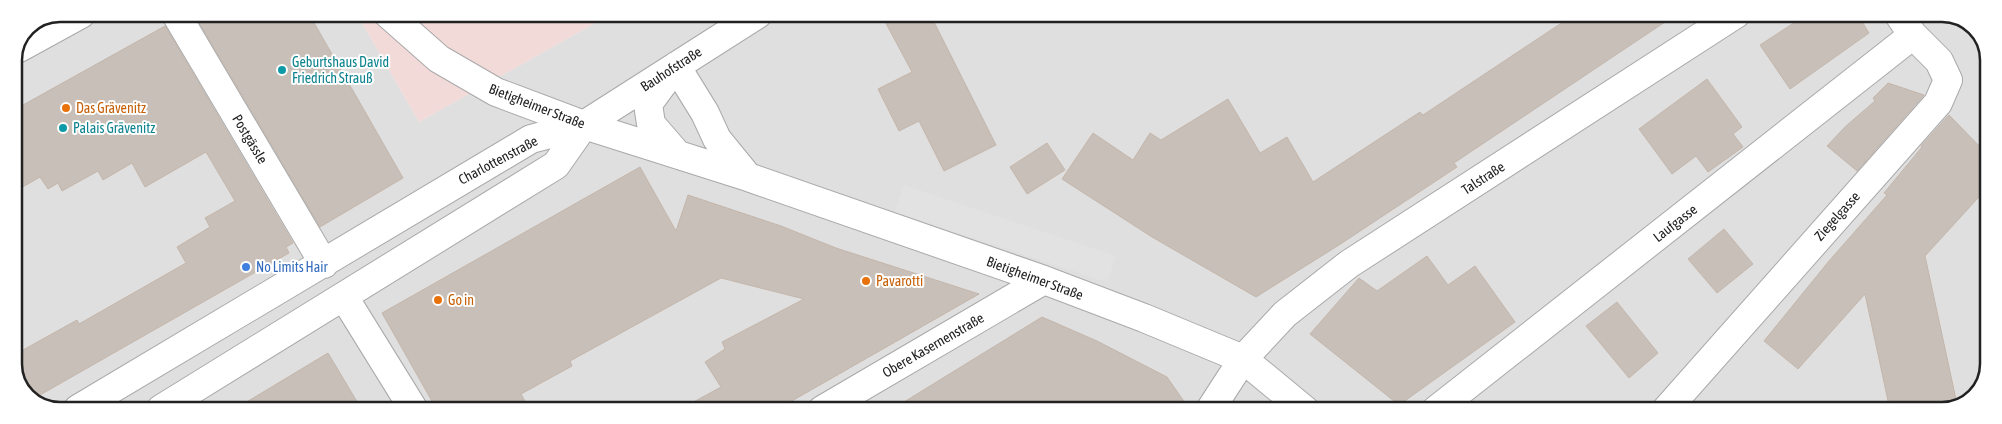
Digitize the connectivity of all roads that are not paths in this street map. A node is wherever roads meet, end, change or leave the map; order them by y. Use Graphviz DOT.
graph roads {
  1 [pos="66,22"];
  2 [pos="181,22"];
  3 [pos="397,22"];
  4 [pos="745,22"];
  5 [pos="1724,22"];
  6 [pos="1906,25"];
  7 [pos="26,44"];
  8 [pos="676,66"];
  9 [pos="584,125"];
  10 [pos="678,154"];
  11 [pos="748,177"];
  12 [pos="324,264"];
  13 [pos="1044,280"];
  14 [pos="344,297"];
  15 [pos="1243,360"];
  16 [pos="90,402"];
  17 [pos="174,402"];
  18 [pos="409,402"];
  19 [pos="836,402"];
  20 [pos="1215,402"];
  21 [pos="1295,402"];
  22 [pos="1446,402"];
  23 [pos="1673,402"];
  1 -- 7 [label="street"];
  2 -- 12 [label="street, Postgässle"];
  3 -- 9 [label="street, Bietigheimer Straße"];
  4 -- 8 [label="street, Bauhofstraße"];
  5 -- 15 [label="street, Talstraße"];
  6 -- 22 [label="street, Laufgasse"];
  6 -- 23 [label="street, Ziegelgasse"];
  8 -- 9 [label="street, Bauhofstraße"];
  8 -- 10 [label="street, Bietigheimer Straße"];
  8 -- 11 [label="street"];
  9 -- 10 [label="street, Bietigheimer Straße"];
  9 -- 12 [label="street, Charlottenstraße"];
  9 -- 14 [label="street"];
  10 -- 11 [label="street, Bietigheimer Straße"];
  11 -- 13 [label="street, Bietigheimer Straße"];
  12 -- 16 [label="street, Charlottenstraße"];
  13 -- 15 [label="street, Bietigheimer Straße"];
  13 -- 19 [label="street, Obere Kasernenstraße"];
  14 -- 17 [label="street"];
  14 -- 18 [label="street"];
  15 -- 20 [label="street, Talstraße"];
  15 -- 21 [label="street, Bietigheimer Straße"];
}
